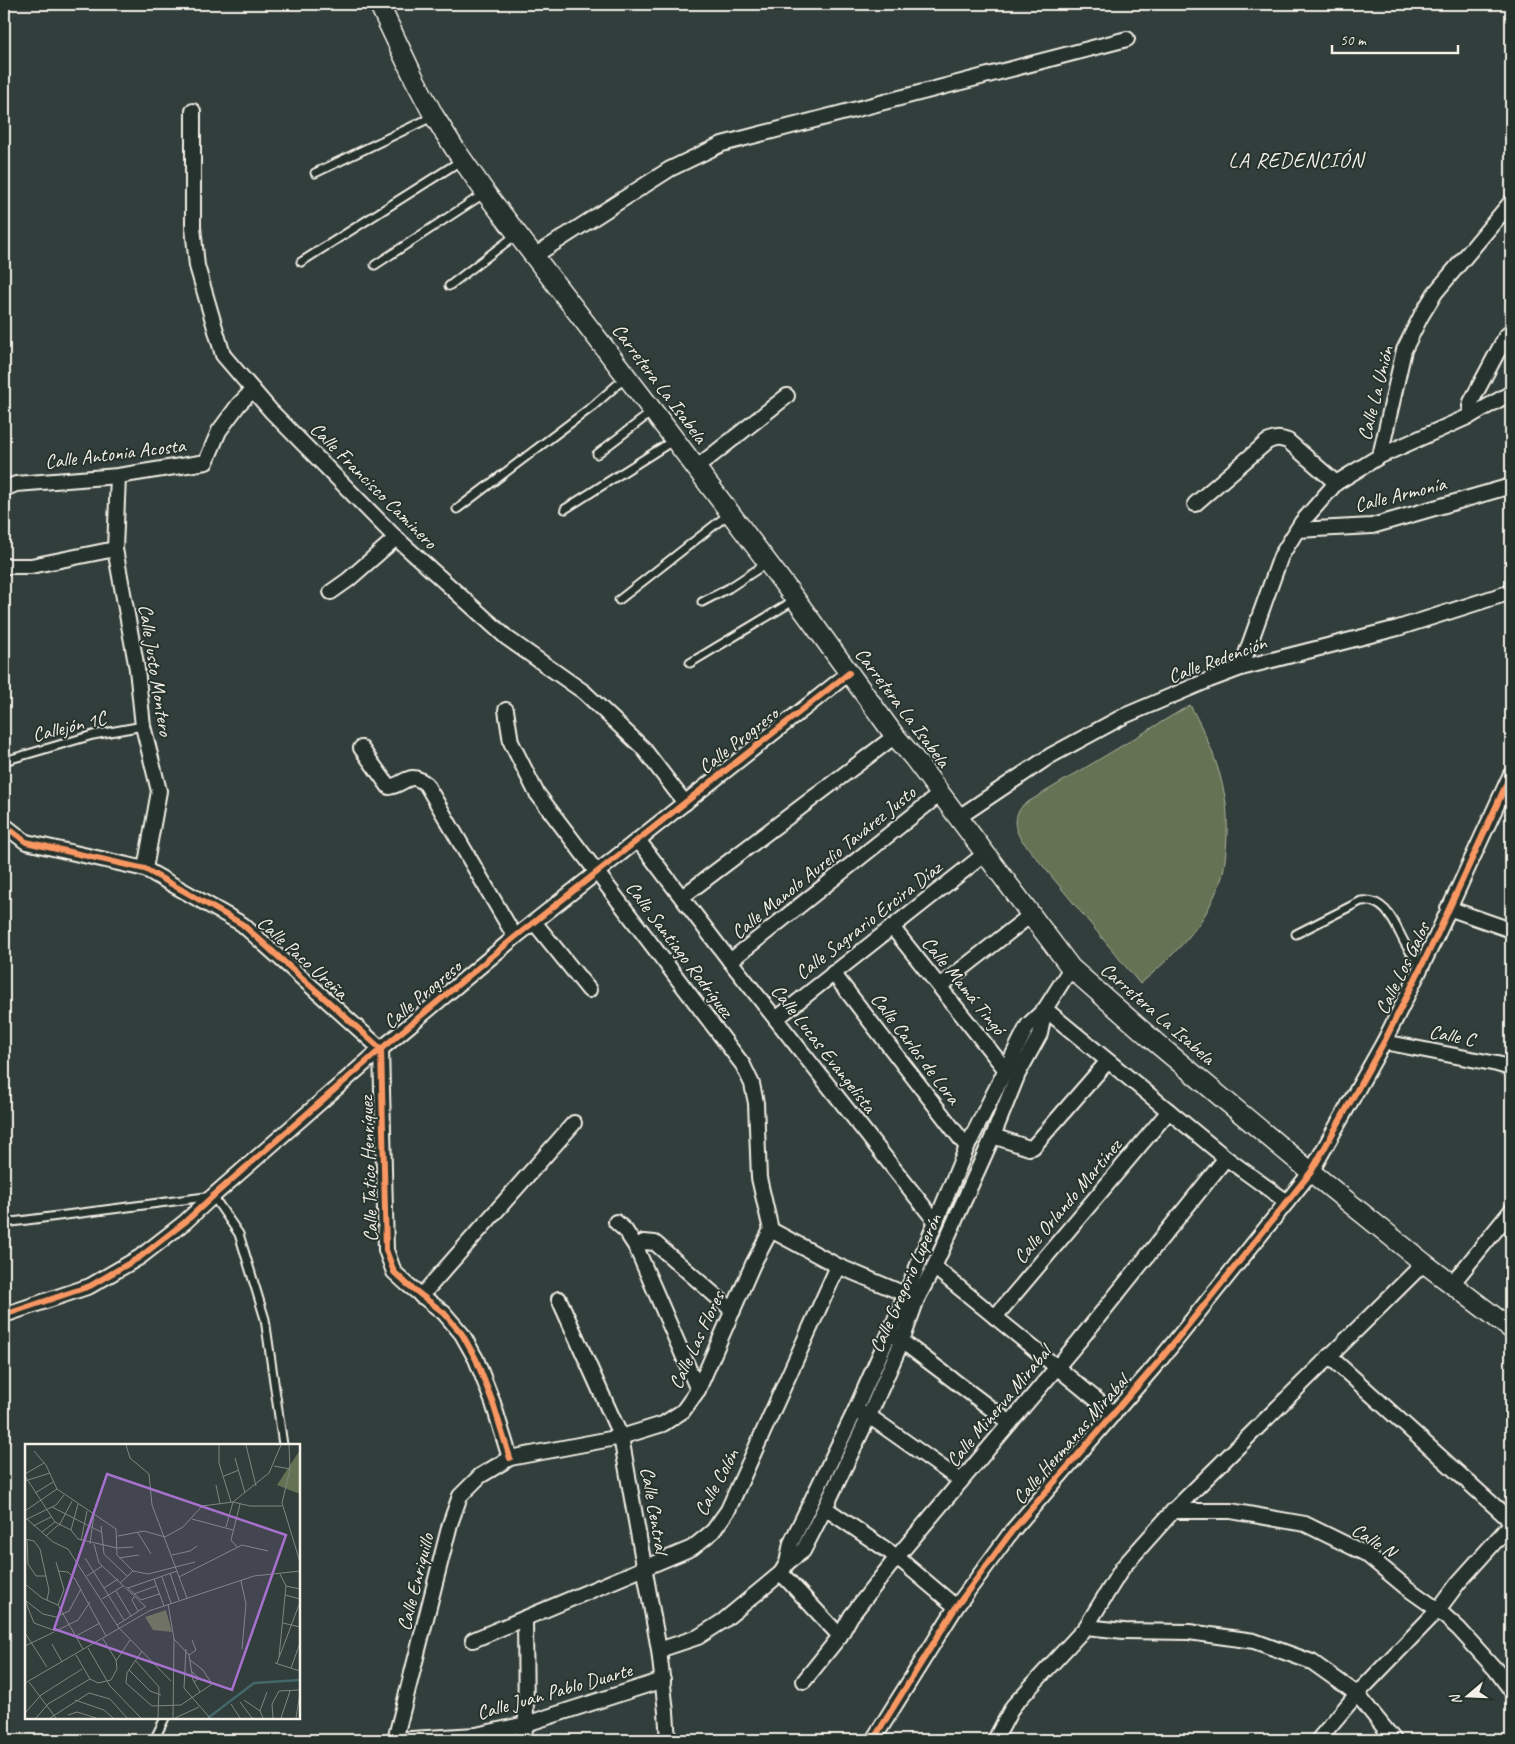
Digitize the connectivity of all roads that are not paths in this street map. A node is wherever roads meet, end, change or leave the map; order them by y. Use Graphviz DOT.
graph roads {
  1 [pos="379,4"];
  2 [pos="1127,39"];
  3 [pos="193,111"];
  4 [pos="434,116"];
  5 [pos="462,160"];
  6 [pos="315,173"];
  7 [pos="485,192"];
  8 [pos="1511,202"];
  9 [pos="518,234"];
  10 [pos="534,256"];
  11 [pos="301,262"];
  12 [pos="375,265"];
  13 [pos="450,286"];
  14 [pos="1511,332"];
  15 [pos="627,376"];
  16 [pos="253,390"];
  17 [pos="1511,393"];
  18 [pos="787,396"];
  19 [pos="653,411"];
  20 [pos="1472,415"];
  21 [pos="675,440"];
  22 [pos="597,454"];
  23 [pos="1380,456"];
  24 [pos="696,468"];
  25 [pos="118,476"];
  26 [pos="1336,483"];
  27 [pos="1511,486"];
  28 [pos="4,489"];
  29 [pos="1195,504"];
  30 [pos="456,509"];
  31 [pos="565,509"];
  32 [pos="730,513"];
  33 [pos="1297,530"];
  34 [pos="396,538"];
  35 [pos="115,549"];
  36 [pos="768,563"];
  37 [pos="4,566"];
  38 [pos="331,592"];
  39 [pos="1511,592"];
  40 [pos="619,600"];
  41 [pos="796,600"];
  42 [pos="702,602"];
  43 [pos="690,662"];
  44 [pos="1241,668"];
  45 [pos="849,672"];
  46 [pos="506,710"];
  47 [pos="143,726"];
  48 [pos="895,736"];
  49 [pos="361,748"];
  50 [pos="4,761"];
  51 [pos="1511,774"];
  52 [pos="940,794"];
  53 [pos="685,803"];
  54 [pos="959,817"];
  55 [pos="4,825"];
  56 [pos="638,840"];
  57 [pos="986,853"];
  58 [pos="145,869"];
  59 [pos="597,873"];
  60 [pos="682,897"];
  61 [pos="1448,908"];
  62 [pos="1032,914"];
  63 [pos="534,922"];
  64 [pos="892,927"];
  65 [pos="1511,930"];
  66 [pos="1296,934"];
  67 [pos="515,937"];
  68 [pos="730,961"];
  69 [pos="1421,966"];
  70 [pos="1071,968"];
  71 [pos="833,973"];
  72 [pos="940,986"];
  73 [pos="589,990"];
  74 [pos="1046,1009"];
  75 [pos="776,1019"];
  76 [pos="1384,1042"];
  77 [pos="381,1049"];
  78 [pos="1108,1061"];
  79 [pos="1005,1068"];
  80 [pos="1511,1068"];
  81 [pos="1169,1111"];
  82 [pos="574,1123"];
  83 [pos="993,1136"];
  84 [pos="967,1147"];
  85 [pos="1226,1158"];
  86 [pos="1311,1172"];
  87 [pos="213,1196"];
  88 [pos="1287,1202"];
  89 [pos="1511,1211"];
  90 [pos="616,1222"];
  91 [pos="936,1222"];
  92 [pos="4,1223"];
  93 [pos="771,1230"];
  94 [pos="636,1247"];
  95 [pos="1424,1263"];
  96 [pos="838,1266"];
  97 [pos="934,1266"];
  98 [pos="1452,1284"];
  99 [pos="421,1296"];
  100 [pos="911,1296"];
  101 [pos="559,1299"];
  102 [pos="733,1310"];
  103 [pos="4,1315"];
  104 [pos="995,1317"];
  105 [pos="1511,1329"];
  106 [pos="890,1332"];
  107 [pos="902,1340"];
  108 [pos="1329,1356"];
  109 [pos="1056,1368"];
  110 [pos="698,1390"];
  111 [pos="855,1411"];
  112 [pos="1114,1414"];
  113 [pos="869,1416"];
  114 [pos="1010,1423"];
  115 [pos="621,1437"];
  116 [pos="283,1444"];
  117 [pos="510,1458"];
  118 [pos="961,1481"];
  119 [pos="825,1508"];
  120 [pos="1173,1511"];
  121 [pos="1511,1523"];
  122 [pos="897,1557"];
  123 [pos="645,1568"];
  124 [pos="784,1568"];
  125 [pos="956,1607"];
  126 [pos="1438,1610"];
  127 [pos="525,1618"];
  128 [pos="1086,1627"];
  129 [pos="840,1636"];
  130 [pos="473,1640"];
  131 [pos="659,1650"];
  132 [pos="663,1680"];
  133 [pos="804,1681"];
  134 [pos="1511,1690"];
  135 [pos="1357,1694"];
  136 [pos="164,1719"];
  137 [pos="526,1724"];
  138 [pos="154,1740"];
  139 [pos="395,1740"];
  140 [pos="523,1740"];
  141 [pos="668,1740"];
  142 [pos="873,1740"];
  143 [pos="994,1740"];
  144 [pos="1318,1740"];
  145 [pos="1394,1740"];
  1 -- 4 [label="main road, Carretera La Isabela"];
  2 -- 10 [label="street"];
  3 -- 16 [label="street, Calle Francisco Caminero"];
  4 -- 5 [label="main road, Carretera La Isabela"];
  4 -- 6 [label="lane"];
  5 -- 7 [label="main road, Carretera La Isabela"];
  5 -- 11 [label="lane"];
  7 -- 9 [label="main road, Carretera La Isabela"];
  7 -- 12 [label="lane"];
  8 -- 23 [label="street, Calle La Unión"];
  9 -- 10 [label="main road, Carretera La Isabela"];
  9 -- 13 [label="lane"];
  10 -- 15 [label="main road, Carretera La Isabela"];
  14 -- 20 [label="street"];
  15 -- 19 [label="main road, Carretera La Isabela"];
  15 -- 30 [label="lane"];
  16 -- 25 [label="street, Calle Antonia Acosta"];
  16 -- 34 [label="street, Calle Francisco Caminero"];
  17 -- 20 [label="street"];
  18 -- 24 [label="street"];
  19 -- 21 [label="main road, Carretera La Isabela"];
  19 -- 22 [label="lane"];
  20 -- 23 [label="street"];
  21 -- 24 [label="main road, Carretera La Isabela"];
  21 -- 31 [label="lane"];
  23 -- 26 [label="street, Calle La Unión"];
  24 -- 32 [label="main road, Carretera La Isabela"];
  25 -- 28 [label="street, Calle Antonia Acosta"];
  25 -- 35 [label="street, Calle Justo Montero"];
  26 -- 29 [label="street"];
  26 -- 33 [label="street, Calle La Unión"];
  27 -- 33 [label="street, Calle Armonía"];
  32 -- 36 [label="main road, Carretera La Isabela"];
  32 -- 40 [label="lane"];
  33 -- 44 [label="street, Calle La Unión"];
  34 -- 38 [label="street"];
  34 -- 53 [label="street, Calle Francisco Caminero"];
  35 -- 37 [label="street"];
  35 -- 47 [label="street, Calle Justo Montero"];
  36 -- 41 [label="main road, Carretera La Isabela"];
  36 -- 42 [label="lane"];
  39 -- 44 [label="street, Calle Redención"];
  41 -- 43 [label="lane"];
  41 -- 45 [label="main road, Carretera La Isabela"];
  44 -- 54 [label="street, Calle Redención"];
  45 -- 48 [label="main road, Carretera La Isabela"];
  45 -- 53 [label="street, Calle Progreso"];
  46 -- 59 [label="street, Calle Santiago Rodríguez"];
  47 -- 50 [label="lane, Callejón 1C"];
  47 -- 58 [label="street, Calle Justo Montero"];
  48 -- 52 [label="main road, Carretera La Isabela"];
  48 -- 60 [label="street"];
  49 -- 67 [label="street"];
  51 -- 61 [label="street, Calle Los Galos"];
  52 -- 54 [label="main road, Carretera La Isabela"];
  52 -- 68 [label="street, Calle Manolo Aurelio Tavárez Justo"];
  53 -- 56 [label="street, Calle Progreso"];
  54 -- 57 [label="main road, Carretera La Isabela"];
  55 -- 58 [label="street, Calle Paco Ureña"];
  56 -- 59 [label="street, Calle Progreso"];
  56 -- 60 [label="street, Calle Lucas Evangelista"];
  57 -- 62 [label="main road, Carretera La Isabela"];
  57 -- 64 [label="street, Calle Sagrario Ercira Díaz"];
  58 -- 77 [label="street, Calle Paco Ureña"];
  59 -- 63 [label="street, Calle Progreso"];
  59 -- 93 [label="street, Calle Santiago Rodríguez"];
  60 -- 68 [label="street, Calle Lucas Evangelista"];
  61 -- 65 [label="street"];
  61 -- 69 [label="street, Calle Los Galos"];
  62 -- 70 [label="main road, Carretera La Isabela"];
  62 -- 72 [label="street"];
  63 -- 67 [label="street, Calle Progreso"];
  63 -- 73 [label="street"];
  64 -- 71 [label="street, Calle Sagrario Ercira Díaz"];
  64 -- 72 [label="street, Calle Mamá Tingó"];
  66 -- 69 [label="lane"];
  67 -- 77 [label="street, Calle Progreso"];
  68 -- 75 [label="street, Calle Lucas Evangelista"];
  69 -- 76 [label="street, Calle Los Galos"];
  70 -- 74 [label="street, Calle Gregorio Luperón"];
  70 -- 86 [label="main road, Carretera La Isabela"];
  71 -- 75 [label="street, Calle Sagrario Ercira Díaz"];
  71 -- 84 [label="street, Calle Carlos de Lora"];
  72 -- 79 [label="street, Calle Mamá Tingó"];
  74 -- 78 [label="street"];
  74 -- 79 [label="street, Calle Gregorio Luperón"];
  74 -- 83 [label="street, Calle Gregorio Luperón"];
  75 -- 91 [label="street, Calle Lucas Evangelista"];
  76 -- 80 [label="street, Calle C"];
  76 -- 86 [label="street, Calle Los Galos"];
  77 -- 87 [label="street, Calle Progreso"];
  77 -- 99 [label="street, Calle Tatico Henríquez"];
  78 -- 81 [label="street"];
  78 -- 83 [label="street"];
  79 -- 84 [label="street, Calle Gregorio Luperón"];
  81 -- 85 [label="street"];
  81 -- 104 [label="street, Calle Orlando Martínez"];
  82 -- 99 [label="street"];
  83 -- 97 [label="street, Calle Gregorio Luperón"];
  84 -- 91 [label="street, Calle Gregorio Luperón"];
  85 -- 88 [label="street"];
  85 -- 109 [label="street, Calle Minerva Mirabal"];
  86 -- 88 [label="street, Calle Hermanas Mirabal"];
  86 -- 95 [label="main road, Carretera La Isabela"];
  87 -- 92 [label="lane"];
  87 -- 103 [label="street, Calle Progreso"];
  87 -- 116 [label="lane"];
  88 -- 112 [label="street, Calle Hermanas Mirabal"];
  89 -- 98 [label="street"];
  90 -- 94 [label="street"];
  91 -- 100 [label="street, Calle Gregorio Luperón"];
  93 -- 96 [label="street"];
  93 -- 102 [label="street, Calle Las Flores"];
  94 -- 102 [label="street"];
  94 -- 110 [label="street"];
  95 -- 98 [label="main road, Carretera La Isabela"];
  95 -- 108 [label="street"];
  96 -- 100 [label="street"];
  96 -- 123 [label="street, Calle Colón"];
  97 -- 100 [label="street, Calle Gregorio Luperón"];
  97 -- 104 [label="street"];
  98 -- 105 [label="main road, Carretera La Isabela"];
  99 -- 117 [label="street, Calle Tatico Henríquez"];
  100 -- 106 [label="street, Calle Gregorio Luperón"];
  100 -- 107 [label="street, Calle Gregorio Luperón"];
  101 -- 115 [label="street, Calle Central"];
  102 -- 110 [label="street, Calle Las Flores"];
  104 -- 109 [label="street"];
  106 -- 107 [label="street"];
  106 -- 111 [label="street, Calle Gregorio Luperón"];
  107 -- 113 [label="street, Calle Gregorio Luperón"];
  107 -- 114 [label="street"];
  108 -- 120 [label="street"];
  108 -- 121 [label="street"];
  109 -- 112 [label="street"];
  109 -- 114 [label="street, Calle Minerva Mirabal"];
  110 -- 115 [label="street, Calle Las Flores"];
  111 -- 113 [label="street"];
  111 -- 124 [label="street, Calle Gregorio Luperón"];
  112 -- 125 [label="street, Calle Hermanas Mirabal"];
  113 -- 118 [label="street"];
  113 -- 119 [label="street, Calle Gregorio Luperón"];
  114 -- 118 [label="street, Calle Minerva Mirabal"];
  115 -- 117 [label="street, Calle Las Flores"];
  115 -- 123 [label="street, Calle Central"];
  117 -- 139 [label="street, Calle Enriquillo"];
  118 -- 122 [label="street, Calle Minerva Mirabal"];
  119 -- 122 [label="street"];
  119 -- 124 [label="street, Calle Gregorio Luperón"];
  120 -- 126 [label="street, Calle N"];
  120 -- 128 [label="street"];
  121 -- 126 [label="street"];
  122 -- 125 [label="street"];
  122 -- 129 [label="street, Calle Minerva Mirabal"];
  123 -- 127 [label="street, Calle Colón"];
  123 -- 131 [label="street, Calle Central"];
  124 -- 129 [label="street"];
  124 -- 131 [label="street, Calle Gregorio Luperón"];
  125 -- 142 [label="street, Calle Hermanas Mirabal"];
  126 -- 134 [label="street, Calle N"];
  126 -- 135 [label="street"];
  127 -- 130 [label="street, Calle Colón"];
  127 -- 137 [label="street"];
  128 -- 135 [label="street"];
  128 -- 143 [label="street"];
  129 -- 133 [label="street, Calle Minerva Mirabal"];
  131 -- 132 [label="street, Calle Central"];
  132 -- 137 [label="street, Calle Juan Pablo Duarte"];
  132 -- 141 [label="street, Calle Central"];
  135 -- 144 [label="street"];
  135 -- 145 [label="street"];
  136 -- 138 [label="lane"];
  137 -- 139 [label="street, Calle Juan Pablo Duarte"];
  137 -- 140 [label="street"];
}
